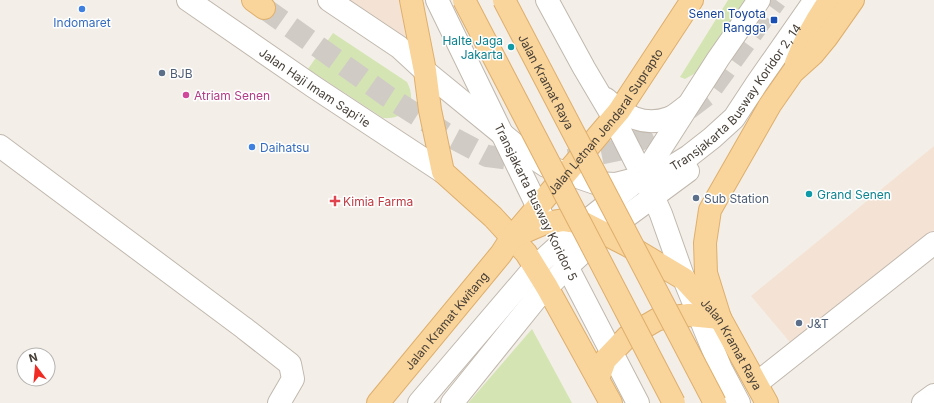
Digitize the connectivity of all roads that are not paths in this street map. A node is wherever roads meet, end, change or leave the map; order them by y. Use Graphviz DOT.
graph roads {
  1 [pos="188,0"];
  2 [pos="315,0"];
  3 [pos="328,0"];
  4 [pos="411,0"];
  5 [pos="437,0"];
  6 [pos="464,0"];
  7 [pos="504,0"];
  8 [pos="547,0"];
  9 [pos="692,0"];
  10 [pos="759,0"];
  11 [pos="815,0"];
  12 [pos="830,0"];
  13 [pos="853,0"];
  14 [pos="425,70"];
  15 [pos="793,72"];
  16 [pos="690,104"];
  17 [pos="616,114"];
  18 [pos="734,118"];
  19 [pos="502,134"];
  20 [pos="0,146"];
  21 [pos="443,172"];
  22 [pos="567,173"];
  23 [pos="643,176"];
  24 [pos="652,196"];
  25 [pos="542,215"];
  26 [pos="584,223"];
  27 [pos="604,233"];
  28 [pos="512,237"];
  29 [pos="934,243"];
  30 [pos="557,246"];
  31 [pos="535,267"];
  32 [pos="567,267"];
  33 [pos="684,279"];
  34 [pos="547,287"];
  35 [pos="709,317"];
  36 [pos="611,353"];
  37 [pos="598,379"];
  38 [pos="757,383"];
  39 [pos="934,395"];
  40 [pos="279,403"];
  41 [pos="378,403"];
  42 [pos="419,403"];
  43 [pos="452,403"];
  44 [pos="611,403"];
  45 [pos="638,403"];
  46 [pos="674,403"];
  47 [pos="715,403"];
  48 [pos="739,403"];
  49 [pos="767,403"];
  50 [pos="924,403"];
  1 -- 21 [label="street, Jalan Haji Imam Sapi'ie"];
  2 -- 14 [label="street"];
  3 -- 14 [label="street"];
  4 -- 14 [label="main road"];
  5 -- 19 [label="street, Transjakarta Busway Koridor 5"];
  6 -- 46 [label="main road, bridge"];
  7 -- 47 [label="main road, Jalan Kramat Raya, bridge"];
  8 -- 17 [label="street"];
  9 -- 17 [label="main road, Jalan Letnan Jenderal Suprapto"];
  10 -- 16 [label="street, Transjakarta Busway Koridor 2, 14"];
  11 -- 18 [label="street, Transjakarta Busway Koridor 2, 14"];
  12 -- 15 [label="main road"];
  13 -- 15 [label="main road"];
  14 -- 19 [label="street, Transjakarta Busway Koridor 2, 14"];
  14 -- 21 [label="main road"];
  15 -- 18 [label="street"];
  15 -- 35 [label="main road"];
  16 -- 17 [label="street"];
  16 -- 23 [label="street, Transjakarta Busway Koridor 2, 14"];
  17 -- 22 [label="main road, Jalan Letnan Jenderal Suprapto"];
  17 -- 23 [label="street"];
  18 -- 23 [label="street, Transjakarta Busway Koridor 2, 14"];
  18 -- 24 [label="street"];
  19 -- 22 [label="street, Transjakarta Busway Koridor 2, 14"];
  19 -- 25 [label="street, Transjakarta Busway Koridor 5"];
  20 -- 40 [label="street"];
  21 -- 28 [label="main road, Jalan Haji Imam Sapi'ie"];
  22 -- 23 [label="street, Transjakarta Busway Koridor 2, 14"];
  22 -- 25 [label="main road, Jalan Letnan Jenderal Suprapto"];
  23 -- 24 [label="street"];
  23 -- 26 [label="street, Transjakarta Busway Koridor 2, 14"];
  24 -- 27 [label="street"];
  24 -- 33 [label="street"];
  25 -- 26 [label="main road, Jalan Kramat Raya"];
  25 -- 28 [label="main road, Jalan Letnan Jenderal Suprapto"];
  25 -- 30 [label="street, Transjakarta Busway Koridor 5"];
  26 -- 27 [label="main road, Jalan Kramat Raya"];
  26 -- 30 [label="street, Transjakarta Busway Koridor 2, 14"];
  27 -- 32 [label="street"];
  27 -- 33 [label="main road, Jalan Kramat Raya"];
  28 -- 31 [label="main road"];
  28 -- 41 [label="main road, Jalan Kramat Kwitang"];
  29 -- 38 [label="street"];
  30 -- 31 [label="street, Transjakarta Busway Koridor 2, 14"];
  30 -- 32 [label="street, Transjakarta Busway Koridor 5"];
  31 -- 34 [label="main road"];
  31 -- 42 [label="street, Transjakarta Busway Koridor 2, 14"];
  32 -- 34 [label="street"];
  32 -- 36 [label="street, Transjakarta Busway Koridor 5"];
  33 -- 35 [label="main road, Jalan Kramat Raya"];
  34 -- 37 [label="main road"];
  34 -- 43 [label="street"];
  35 -- 36 [label="main road"];
  35 -- 38 [label="main road, Jalan Kramat Raya"];
  35 -- 48 [label="street"];
  36 -- 37 [label="main road"];
  36 -- 45 [label="street, Transjakarta Busway Koridor 5"];
  37 -- 44 [label="main road"];
  38 -- 49 [label="main road, Jalan Kramat Raya"];
  39 -- 50 [label="street"];
}
